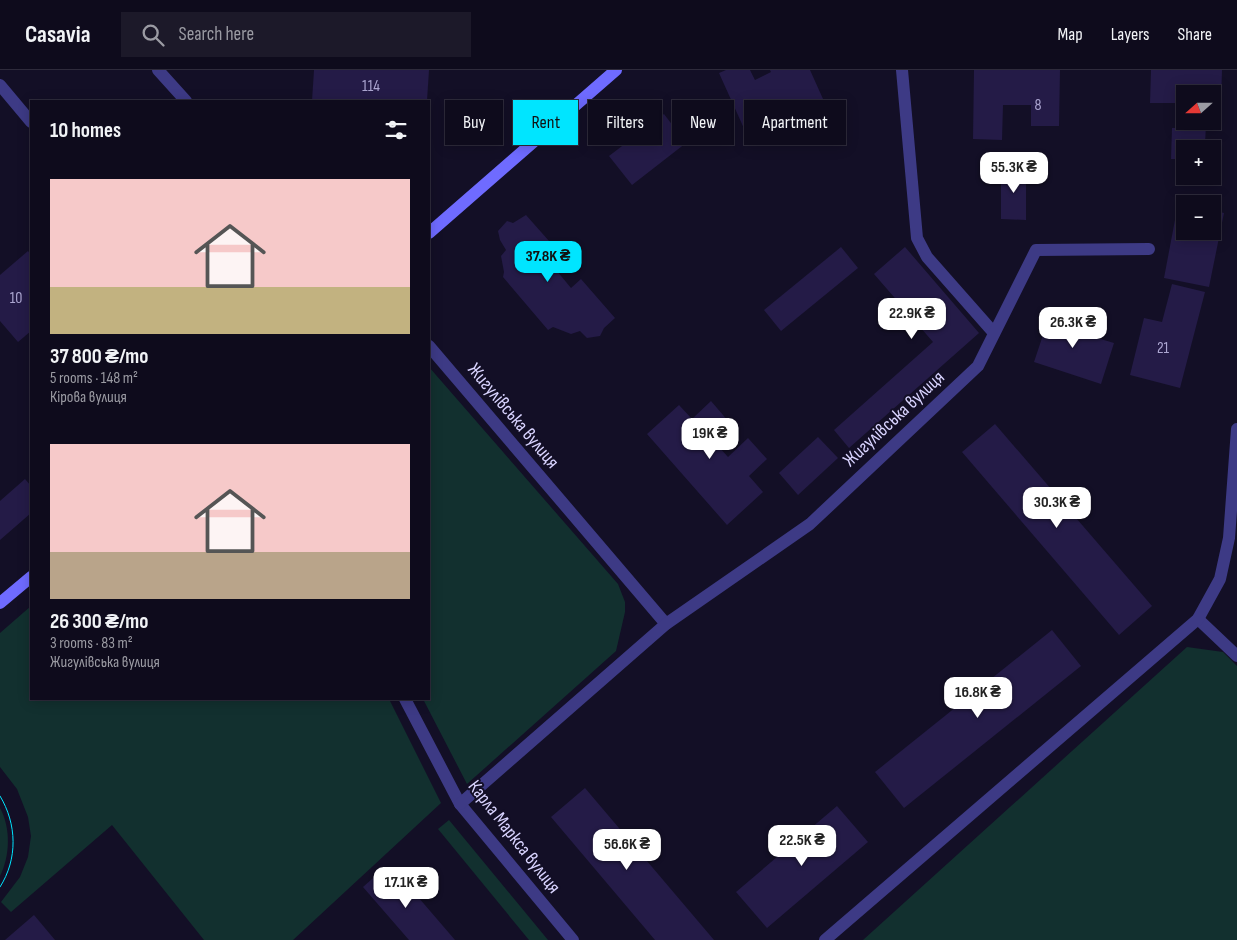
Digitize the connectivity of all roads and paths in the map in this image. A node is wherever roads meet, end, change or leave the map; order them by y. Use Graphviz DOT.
graph roads {
  1 [pos="158,70"];
  2 [pos="616,70"];
  3 [pos="902,70"];
  4 [pos="0,85"];
  5 [pos="185,100"];
  6 [pos="30,121"];
  7 [pos="430,232"];
  8 [pos="1149,249"];
  9 [pos="994,333"];
  10 [pos="430,347"];
  11 [pos="1237,429"];
  12 [pos="30,577"];
  13 [pos="0,603"];
  14 [pos="1198,619"];
  15 [pos="666,624"];
  16 [pos="1237,656"];
  17 [pos="406,700"];
  18 [pos="460,804"];
  19 [pos="573,940"];
  20 [pos="825,940"];
  1 -- 5 [label="street"];
  2 -- 7 [label="main road"];
  3 -- 9 [label="street"];
  4 -- 6 [label="street"];
  8 -- 9 [label="street, Жигулівська вулиця"];
  9 -- 15 [label="street, Жигулівська вулиця"];
  10 -- 15 [label="street, Жигулівська вулиця"];
  11 -- 14 [label="street"];
  12 -- 13 [label="main road"];
  14 -- 16 [label="street"];
  14 -- 20 [label="street"];
  15 -- 18 [label="street, Жигулівська вулиця"];
  17 -- 18 [label="street, Карла Маркса вулиця"];
  18 -- 19 [label="street, Карла Маркса вулиця"];
}
